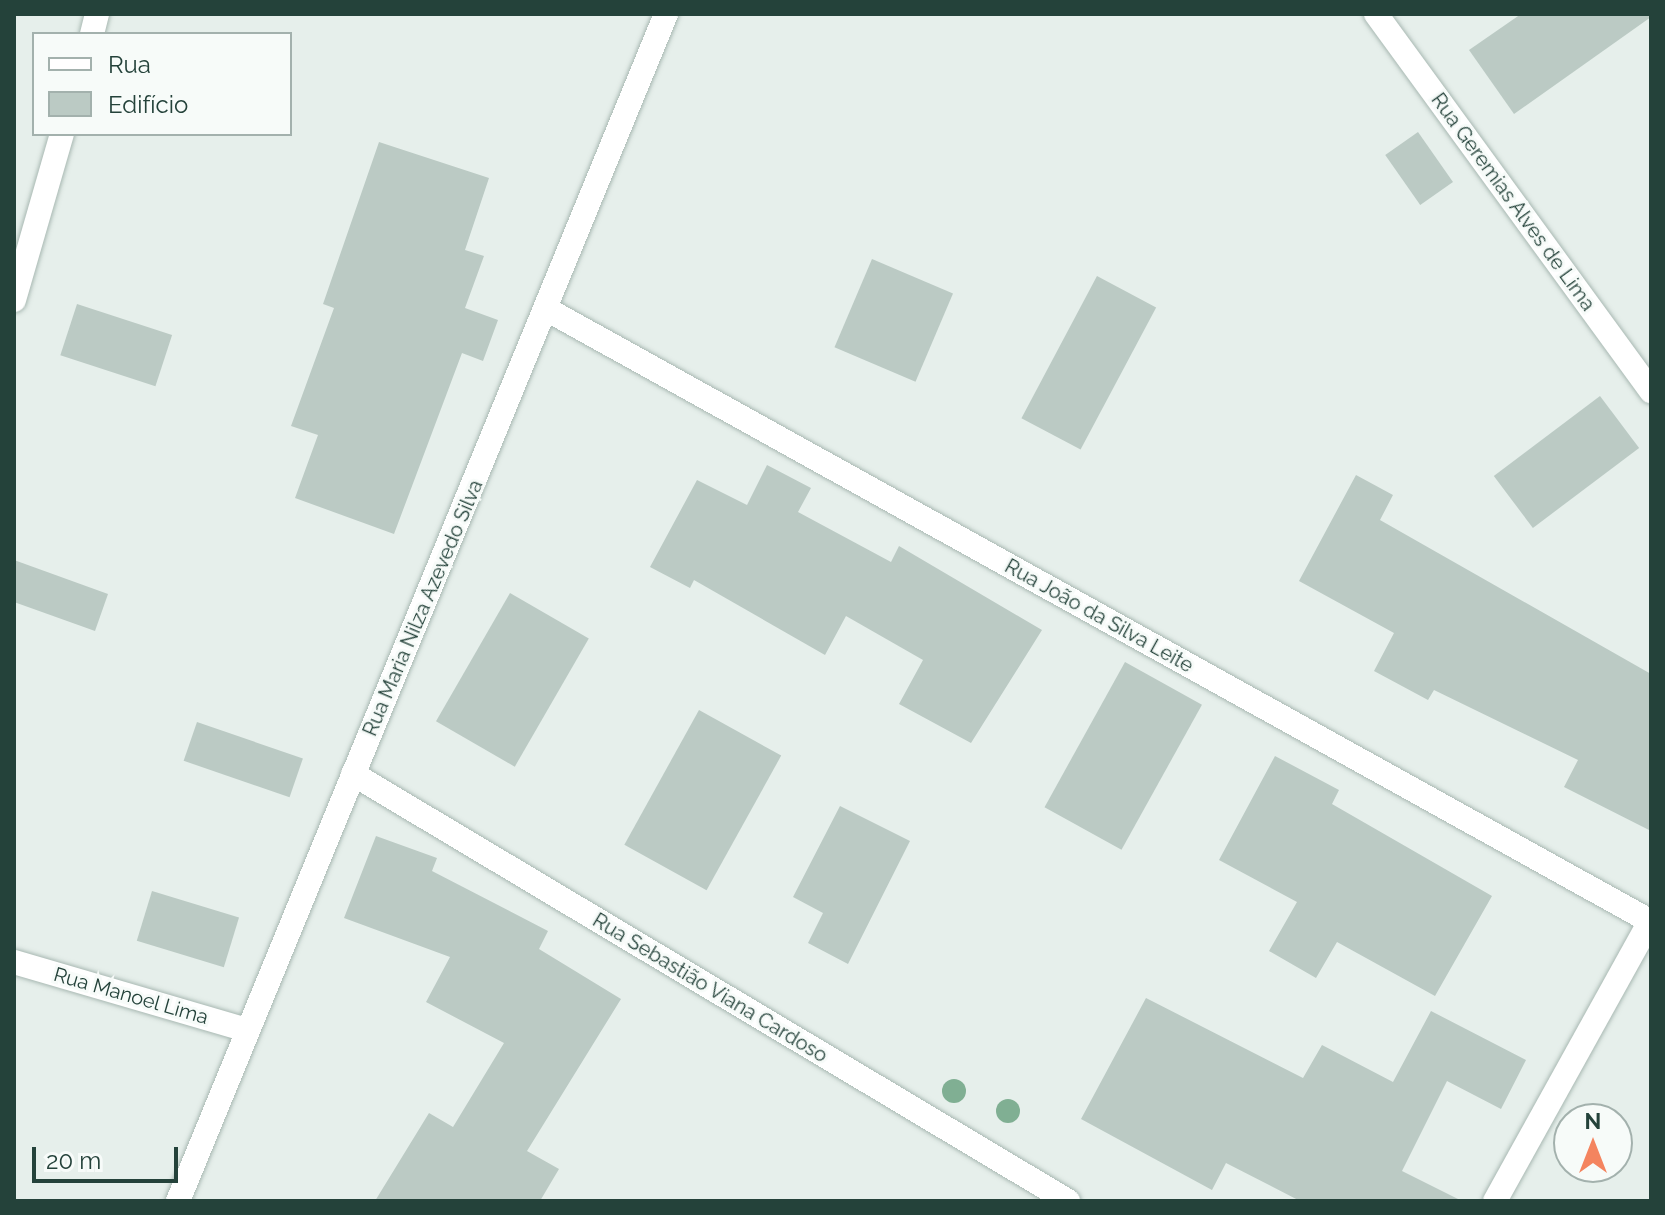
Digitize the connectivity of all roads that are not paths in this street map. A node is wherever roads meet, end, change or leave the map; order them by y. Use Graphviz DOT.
graph roads {
  1 [pos="666,14"];
  2 [pos="1376,14"];
  3 [pos="61,136"];
  4 [pos="20,250"];
  5 [pos="14,300"];
  6 [pos="548,310"];
  7 [pos="1651,391"];
  8 [pos="353,774"];
  9 [pos="1650,920"];
  10 [pos="14,962"];
  11 [pos="247,1030"];
  12 [pos="178,1201"];
  13 [pos="1068,1201"];
  14 [pos="1495,1201"];
  1 -- 6 [label="street, Rua Maria Nilza Azevedo Silva"];
  2 -- 7 [label="street, Rua Geremias Alves de Lima"];
  3 -- 4 [label="street"];
  4 -- 5 [label="street"];
  6 -- 8 [label="street, Rua Maria Nilza Azevedo Silva"];
  6 -- 9 [label="street, Rua João da Silva Leite"];
  8 -- 11 [label="street, Rua Maria Nilza Azevedo Silva"];
  8 -- 13 [label="street, Rua Sebastião Viana Cardoso"];
  9 -- 14 [label="street"];
  10 -- 11 [label="street, Rua Manoel Lima"];
  11 -- 12 [label="street, Rua Maria Nilza Azevedo Silva"];
}
